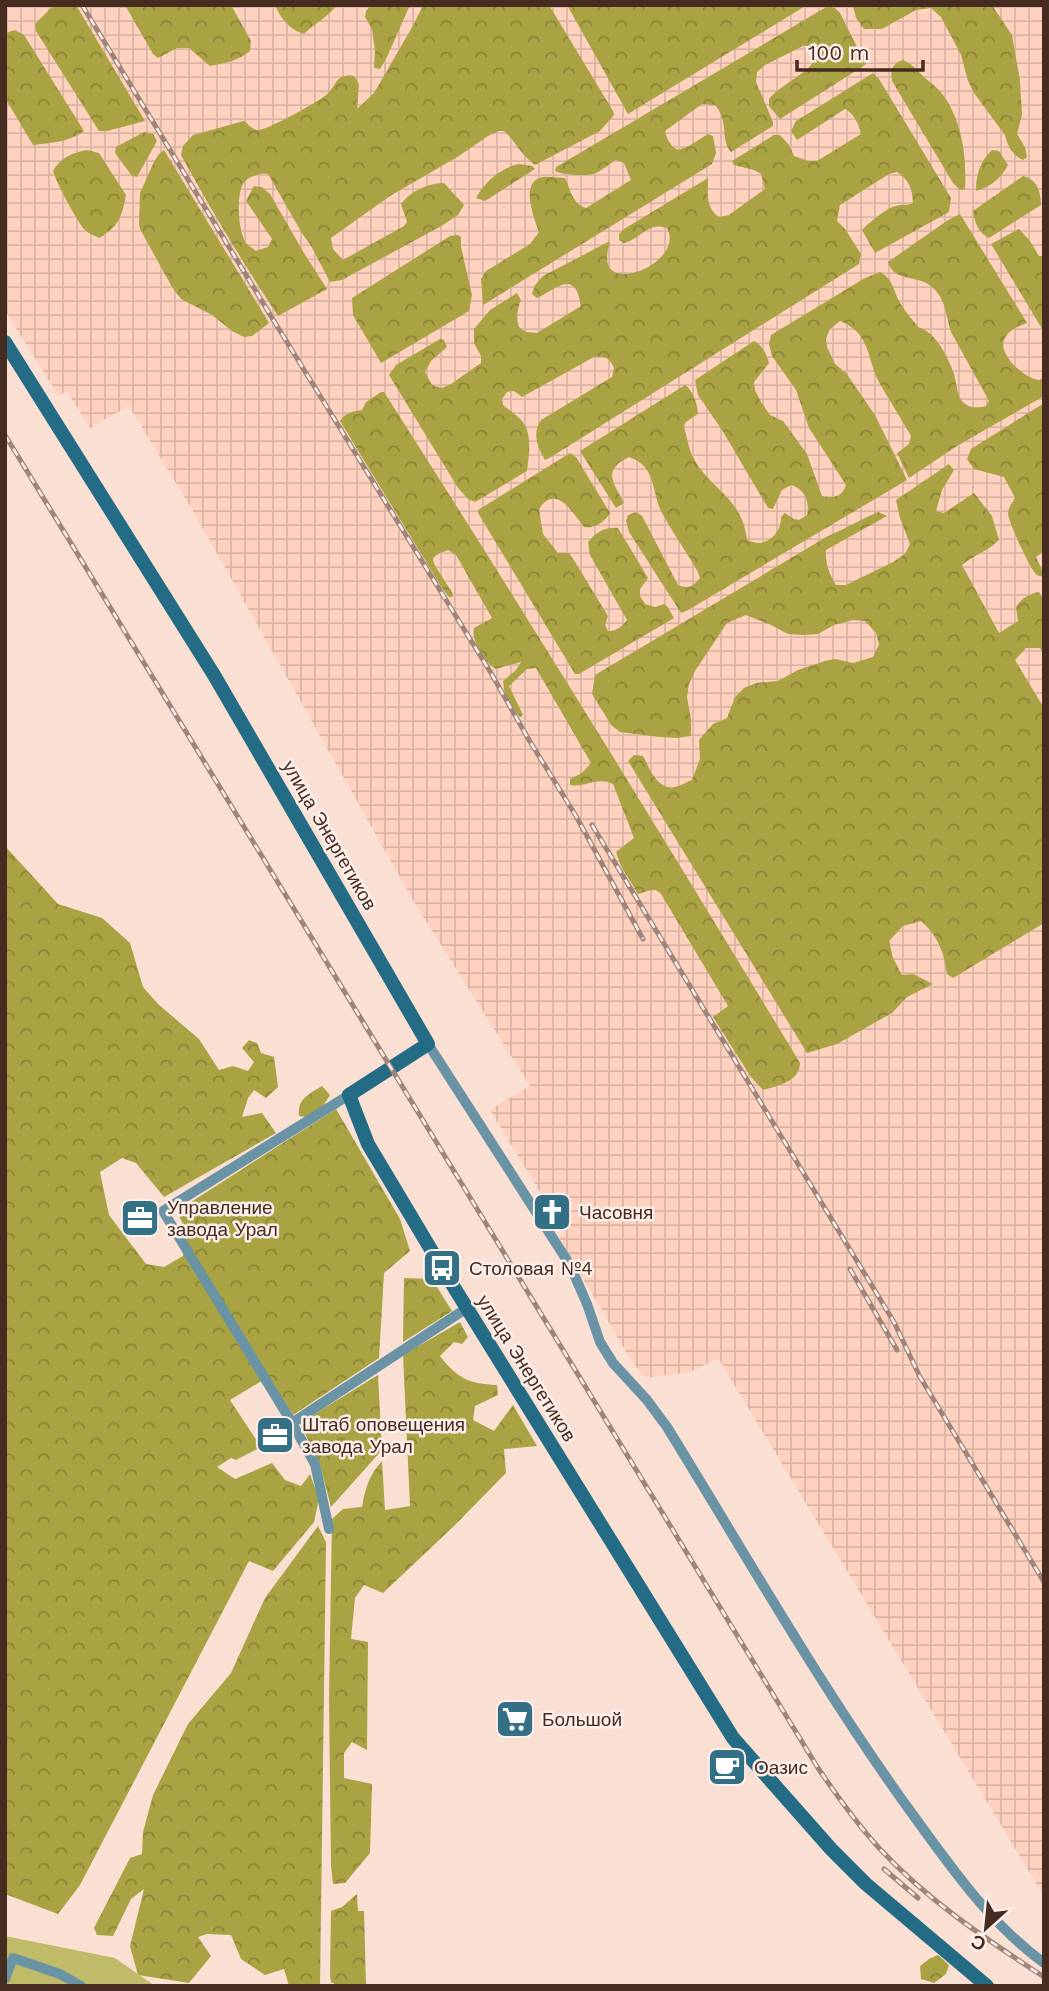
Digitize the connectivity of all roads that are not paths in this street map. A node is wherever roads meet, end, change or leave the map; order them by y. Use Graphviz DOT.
graph roads {
  1 [pos="5,342"];
  2 [pos="428,1044"];
  3 [pos="349,1095"];
  4 [pos="467,1308"];
  5 [pos="292,1423"];
  6 [pos="329,1529"];
  7 [pos="1044,1963"];
  8 [pos="5,1979"];
  9 [pos="81,1986"];
  10 [pos="987,1986"];
  1 -- 2 [label="street, улица Энергетиков"];
  2 -- 3 [label="street"];
  2 -- 7 [label="street"];
  3 -- 4 [label="street, улица Энергетиков"];
  3 -- 5 [label="street"];
  4 -- 5 [label="street"];
  4 -- 10 [label="street, улица Энергетиков"];
  5 -- 6 [label="street"];
  8 -- 9 [label="street"];
}
